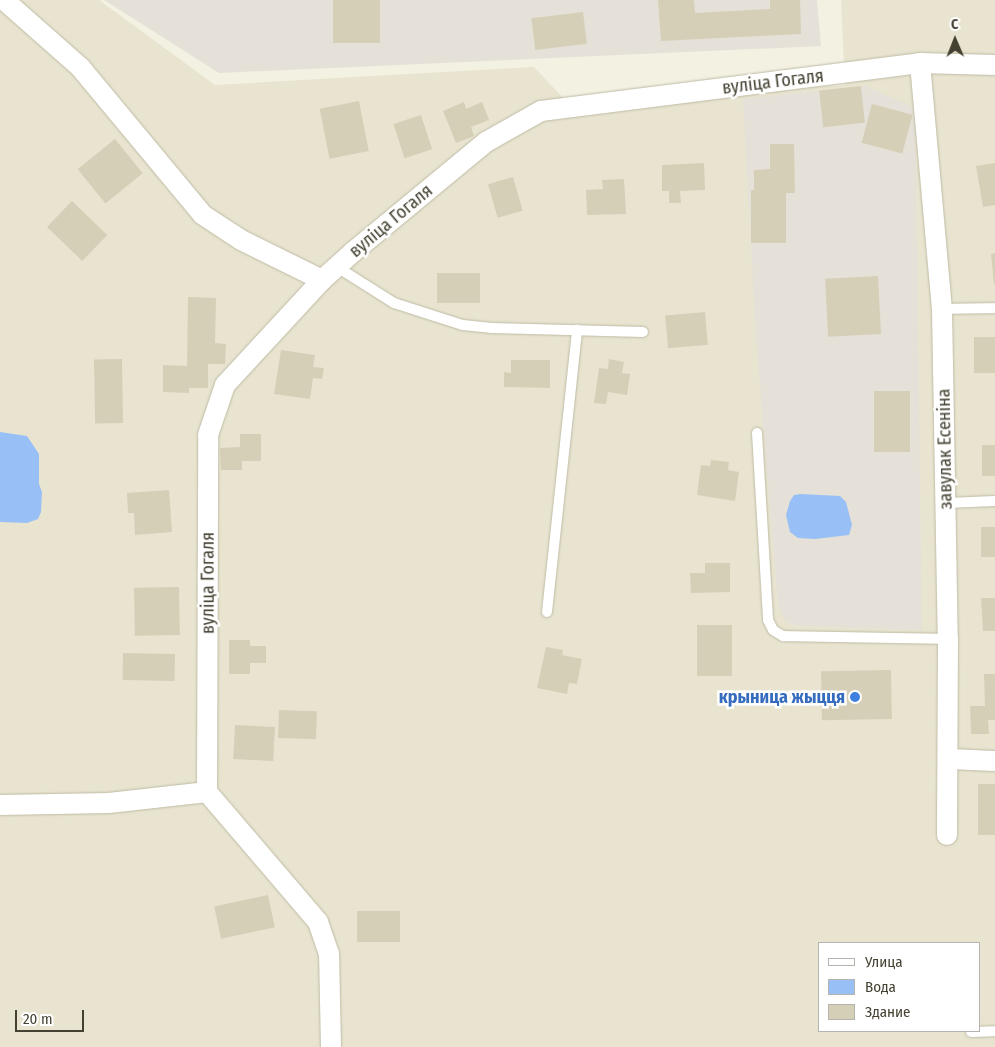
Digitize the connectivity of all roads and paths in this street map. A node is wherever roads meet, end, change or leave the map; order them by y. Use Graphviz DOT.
graph roads {
  1 [pos="4,0"];
  2 [pos="920,63"];
  3 [pos="995,65"];
  4 [pos="336,267"];
  5 [pos="322,280"];
  6 [pos="995,308"];
  7 [pos="942,309"];
  8 [pos="577,330"];
  9 [pos="643,332"];
  10 [pos="757,433"];
  11 [pos="995,501"];
  12 [pos="946,503"];
  13 [pos="546,612"];
  14 [pos="948,639"];
  15 [pos="948,759"];
  16 [pos="995,761"];
  17 [pos="207,792"];
  18 [pos="0,805"];
  19 [pos="947,835"];
  20 [pos="971,1032"];
  21 [pos="995,1032"];
  22 [pos="331,1047"];
  1 -- 5 [label="street"];
  2 -- 3 [label="street, вуліца Гогаля"];
  2 -- 4 [label="street, вуліца Гогаля"];
  2 -- 7 [label="street, завулак Есеніна"];
  4 -- 5 [label="street, вуліца Гогаля"];
  4 -- 8 [label="lane"];
  5 -- 17 [label="street, вуліца Гогаля"];
  6 -- 7 [label="lane"];
  7 -- 12 [label="street, завулак Есеніна"];
  8 -- 9 [label="lane"];
  8 -- 13 [label="lane"];
  10 -- 14 [label="lane"];
  11 -- 12 [label="lane"];
  12 -- 14 [label="street, завулак Есеніна"];
  14 -- 15 [label="street, завулак Есеніна"];
  15 -- 16 [label="street"];
  15 -- 19 [label="street, завулак Есеніна"];
  17 -- 18 [label="street"];
  17 -- 22 [label="street"];
  20 -- 21 [label="lane"];
}
